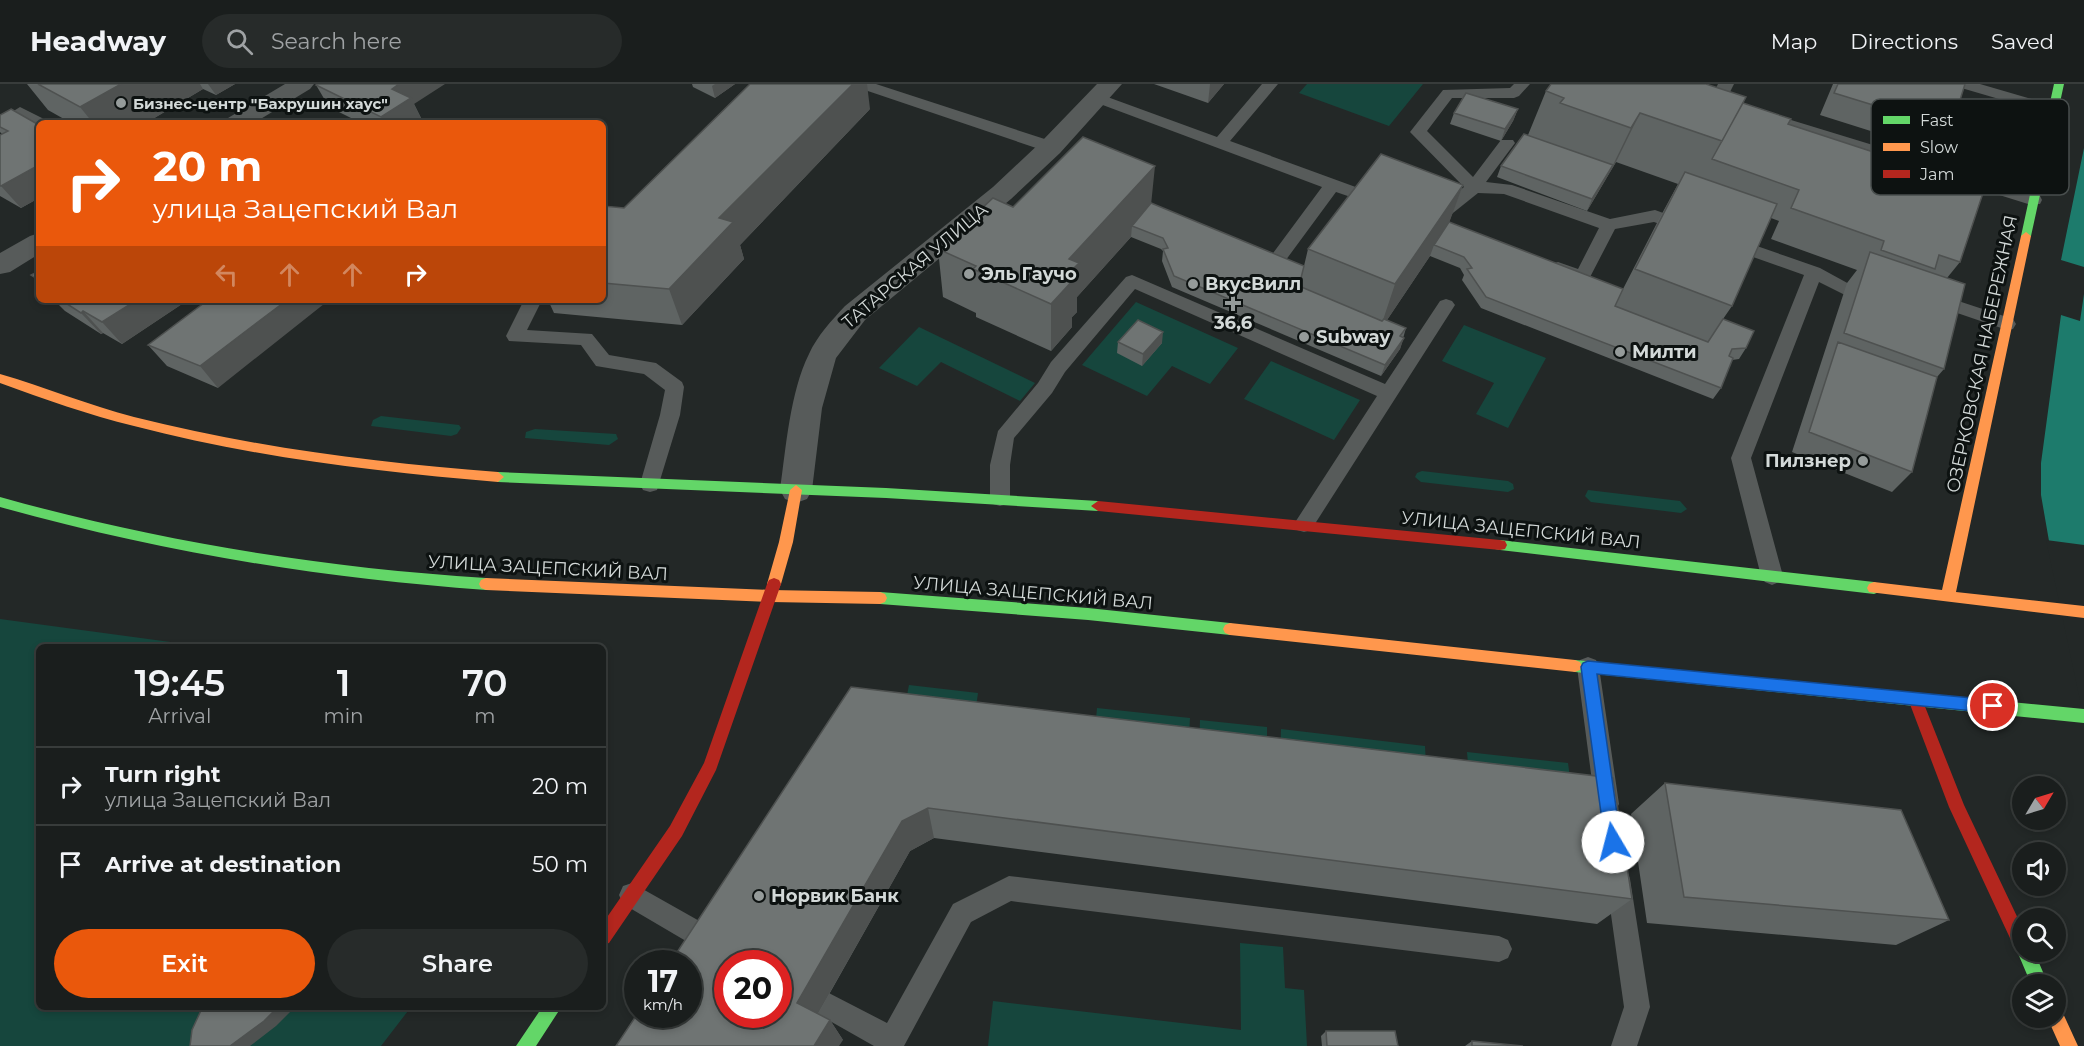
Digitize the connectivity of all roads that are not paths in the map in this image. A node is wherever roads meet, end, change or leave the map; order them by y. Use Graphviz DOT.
graph roads {
  1 [pos="302,84"];
  2 [pos="861,84"];
  3 [pos="1270,84"];
  4 [pos="1522,84"];
  5 [pos="1726,84"];
  6 [pos="1963,84"];
  7 [pos="2059,84"];
  8 [pos="1103,91"];
  9 [pos="2016,99"];
  10 [pos="2056,99"];
  11 [pos="20,112"];
  12 [pos="244,120"];
  13 [pos="36,121"];
  14 [pos="1220,142"];
  15 [pos="1507,143"];
  16 [pos="1051,147"];
  17 [pos="1871,149"];
  18 [pos="1333,184"];
  19 [pos="1474,187"];
  20 [pos="2018,195"];
  21 [pos="2035,195"];
  22 [pos="2034,200"];
  23 [pos="1388,205"];
  24 [pos="1609,225"];
  25 [pos="1453,229"];
  26 [pos="36,244"];
  27 [pos="1539,261"];
  28 [pos="1274,264"];
  29 [pos="0,266"];
  30 [pos="1814,272"];
  31 [pos="1845,289"];
  32 [pos="1912,291"];
  33 [pos="532,303"];
  34 [pos="1446,304"];
  35 [pos="1938,319"];
  36 [pos="2005,332"];
  37 [pos="0,378"];
  38 [pos="1389,394"];
  39 [pos="650,484"];
  40 [pos="796,490"];
  41 [pos="1000,498"];
  42 [pos="0,502"];
  43 [pos="1304,525"];
  44 [pos="1772,576"];
  45 [pos="771,596"];
  46 [pos="1948,596"];
  47 [pos="2084,612"];
  48 [pos="1588,667"];
  49 [pos="1915,699"];
  50 [pos="2084,716"];
  51 [pos="632,895"];
  52 [pos="2012,924"];
  53 [pos="606,933"];
  54 [pos="717,945"];
  55 [pos="1499,949"];
  56 [pos="823,1003"];
  57 [pos="551,1010"];
  58 [pos="2061,1028"];
  59 [pos="890,1043"];
  60 [pos="525,1046"];
  61 [pos="1624,1046"];
  62 [pos="2069,1046"];
  1 -- 12 [label="street"];
  2 -- 16 [label="lane"];
  3 -- 14 [label="lane"];
  4 -- 19 [label="lane"];
  5 -- 17 [label="lane"];
  6 -- 9 [label="lane"];
  7 -- 10 [label="main road, ОЗЕРКОВСКАЯ НАБЕРЕЖНАЯ"];
  8 -- 14 [label="lane"];
  8 -- 16 [label="street, ТАТАРСКАЯ УЛИЦА"];
  11 -- 13 [label="lane"];
  14 -- 18 [label="lane"];
  15 -- 19 [label="lane"];
  16 -- 40 [label="street, ТАТАРСКАЯ УЛИЦА"];
  18 -- 23 [label="lane"];
  18 -- 28 [label="lane"];
  19 -- 24 [label="lane"];
  19 -- 25 [label="lane"];
  20 -- 22 [label="lane"];
  21 -- 22 [label="main road, ОЗЕРКОВСКАЯ НАБЕРЕЖНАЯ"];
  22 -- 36 [label="main road, ОЗЕРКОВСКАЯ НАБЕРЕЖНАЯ"];
  24 -- 27 [label="lane"];
  24 -- 30 [label="lane"];
  26 -- 29 [label="street"];
  30 -- 31 [label="lane"];
  30 -- 44 [label="lane"];
  32 -- 36 [label="lane"];
  33 -- 39 [label="lane"];
  34 -- 38 [label="lane"];
  35 -- 36 [label="lane"];
  36 -- 46 [label="main road, ОЗЕРКОВСКАЯ НАБЕРЕЖНАЯ"];
  37 -- 39 [label="main road, УЛИЦА ЗАЦЕПСКИЙ ВАЛ"];
  38 -- 41 [label="lane"];
  38 -- 43 [label="lane"];
  39 -- 40 [label="main road, УЛИЦА ЗАЦЕПСКИЙ ВАЛ"];
  40 -- 41 [label="main road, УЛИЦА ЗАЦЕПСКИЙ ВАЛ"];
  40 -- 45 [label="main road"];
  41 -- 43 [label="main road, УЛИЦА ЗАЦЕПСКИЙ ВАЛ"];
  42 -- 45 [label="main road, УЛИЦА ЗАЦЕПСКИЙ ВАЛ"];
  43 -- 44 [label="main road, УЛИЦА ЗАЦЕПСКИЙ ВАЛ"];
  44 -- 46 [label="main road, УЛИЦА ЗАЦЕПСКИЙ ВАЛ"];
  45 -- 48 [label="main road, УЛИЦА ЗАЦЕПСКИЙ ВАЛ"];
  45 -- 51 [label="main road"];
  46 -- 47 [label="main road, УЛИЦА ЗАЦЕПСКИЙ ВАЛ"];
  48 -- 49 [label="main road, УЛИЦА ЗАЦЕПСКИЙ ВАЛ"];
  48 -- 61 [label="lane"];
  49 -- 50 [label="main road, УЛИЦА ЗАЦЕПСКИЙ ВАЛ"];
  49 -- 52 [label="main road"];
  51 -- 53 [label="main road"];
  51 -- 54 [label="lane"];
  55 -- 59 [label="lane"];
  56 -- 59 [label="lane"];
  57 -- 60 [label="main road"];
  58 -- 62 [label="main road"];
}
